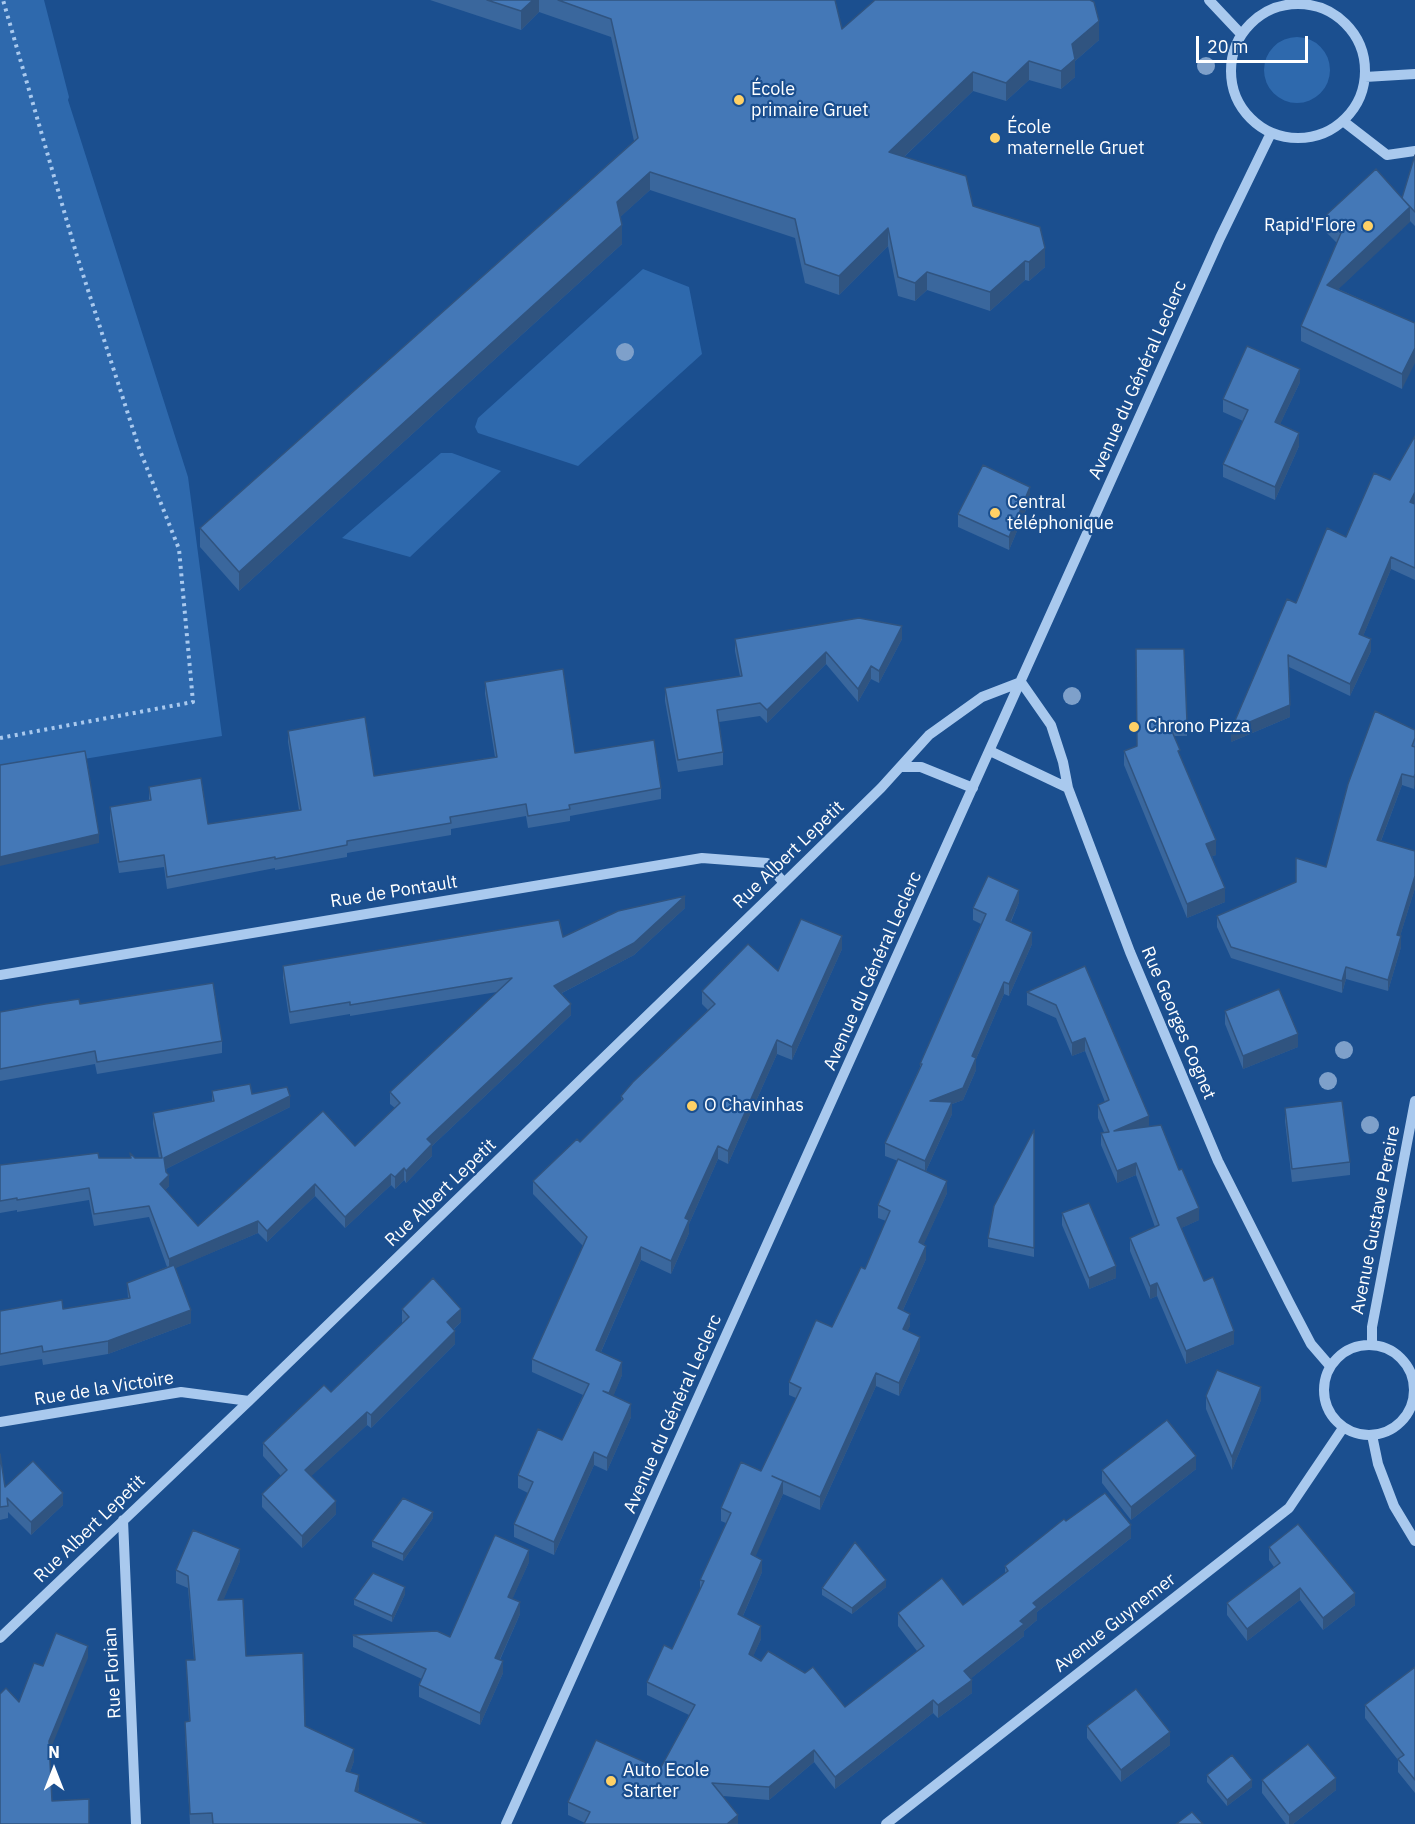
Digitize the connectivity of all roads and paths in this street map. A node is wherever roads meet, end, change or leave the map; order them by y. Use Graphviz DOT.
graph roads {
  1 [pos="3,0"];
  2 [pos="1209,0"];
  3 [pos="1326,4"];
  4 [pos="1241,34"];
  5 [pos="1415,74"];
  6 [pos="1365,78"];
  7 [pos="1343,121"];
  8 [pos="1271,133"];
  9 [pos="1415,151"];
  10 [pos="1021,681"];
  11 [pos="0,738"];
  12 [pos="990,751"];
  13 [pos="900,767"];
  14 [pos="973,788"];
  15 [pos="1068,788"];
  16 [pos="784,884"];
  17 [pos="0,975"];
  18 [pos="1415,1101"];
  19 [pos="1372,1345"];
  20 [pos="1330,1366"];
  21 [pos="1413,1374"];
  22 [pos="249,1401"];
  23 [pos="0,1422"];
  24 [pos="1343,1428"];
  25 [pos="1372,1436"];
  26 [pos="123,1520"];
  27 [pos="1415,1541"];
  28 [pos="0,1638"];
  29 [pos="136,1824"];
  30 [pos="506,1824"];
  31 [pos="886,1824"];
  1 -- 11 [label="path"];
  2 -- 4 [label="street"];
  3 -- 4 [label="street"];
  3 -- 6 [label="street"];
  4 -- 8 [label="street"];
  5 -- 6 [label="street"];
  6 -- 7 [label="street"];
  7 -- 8 [label="street"];
  7 -- 9 [label="street"];
  8 -- 10 [label="street, Avenue du Général Leclerc"];
  10 -- 12 [label="street, Avenue du Général Leclerc"];
  10 -- 13 [label="street, Rue Albert Lepetit"];
  10 -- 15 [label="street, Rue Georges Cognet"];
  12 -- 14 [label="street, Avenue du Général Leclerc"];
  12 -- 15 [label="street"];
  13 -- 14 [label="street"];
  13 -- 16 [label="street, Rue Albert Lepetit"];
  14 -- 30 [label="street, Avenue du Général Leclerc"];
  15 -- 20 [label="street, Rue Georges Cognet"];
  16 -- 17 [label="street, Rue de Pontault"];
  16 -- 22 [label="street, Rue Albert Lepetit"];
  18 -- 19 [label="street, Avenue Gustave Pereire"];
  19 -- 20 [label="street"];
  19 -- 21 [label="street"];
  20 -- 24 [label="street"];
  21 -- 25 [label="street"];
  22 -- 23 [label="street, Rue de la Victoire"];
  22 -- 26 [label="street, Rue Albert Lepetit"];
  24 -- 25 [label="street"];
  24 -- 31 [label="street, Avenue Guynemer"];
  25 -- 27 [label="street"];
  26 -- 28 [label="street, Rue Albert Lepetit"];
  26 -- 29 [label="street, Rue Florian"];
}
